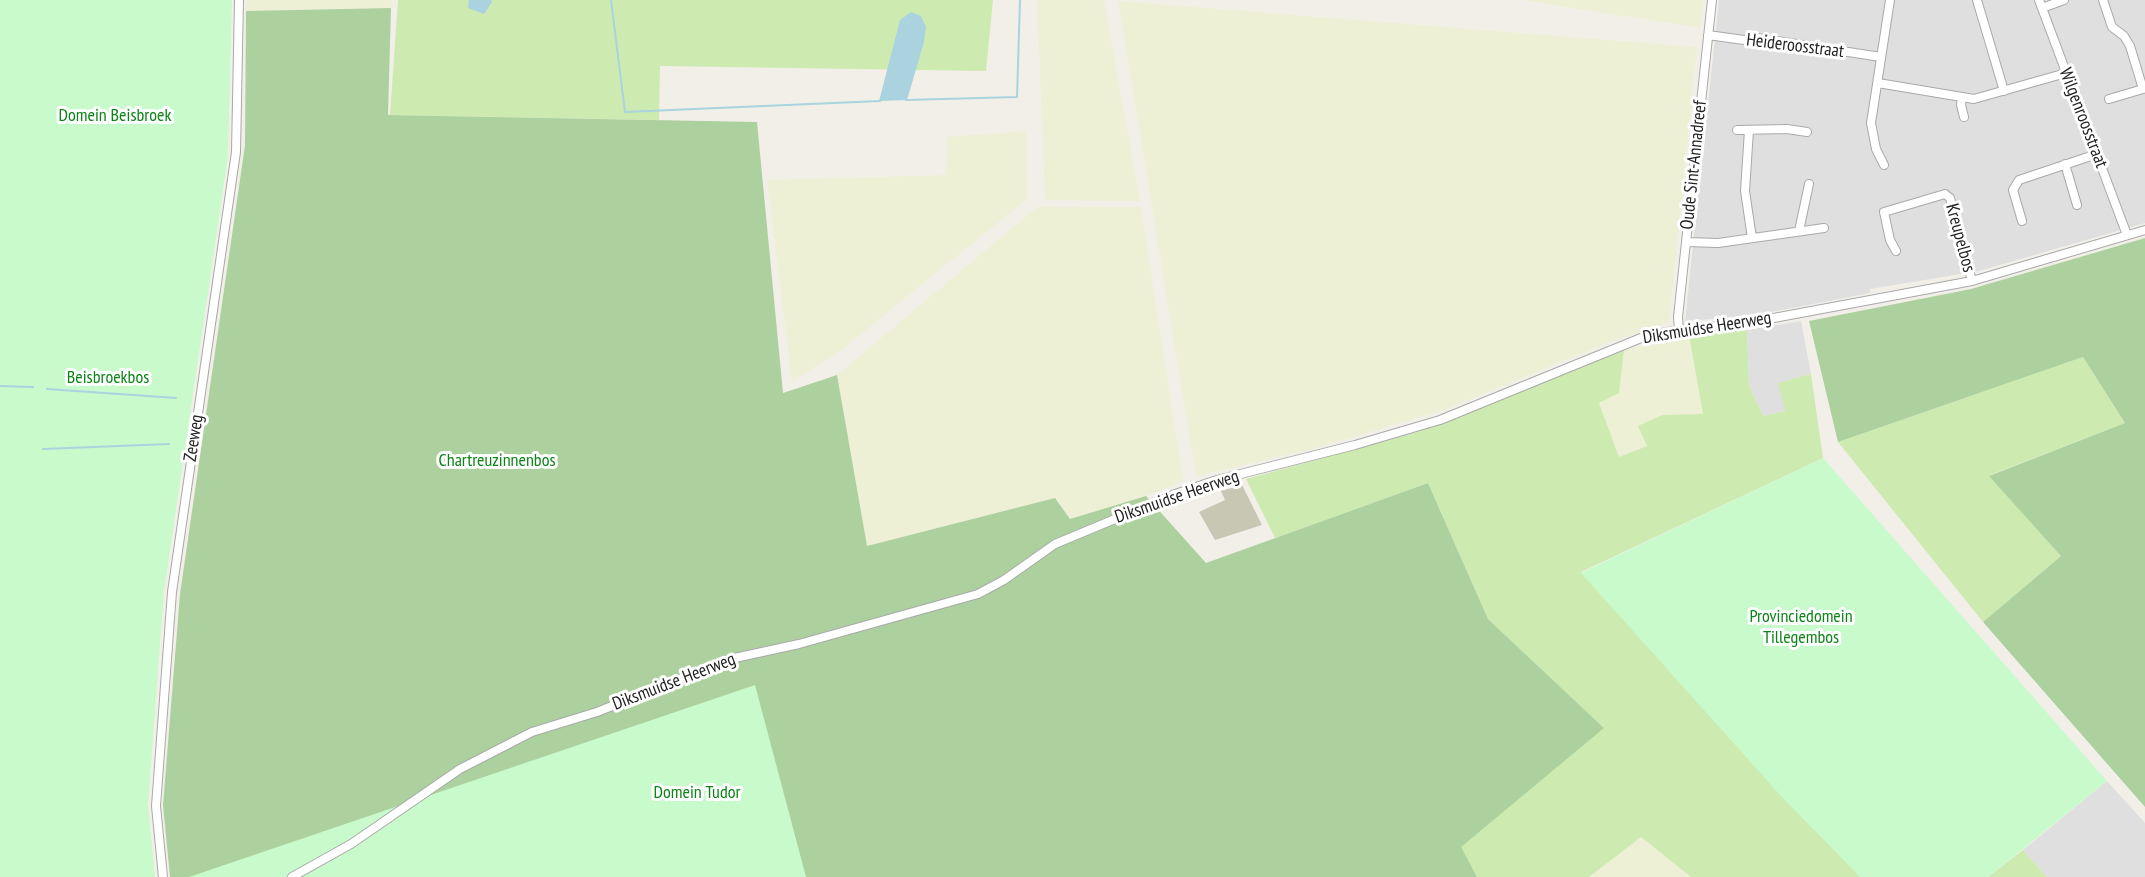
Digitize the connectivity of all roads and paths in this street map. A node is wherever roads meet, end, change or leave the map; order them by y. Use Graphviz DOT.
graph roads {
  1 [pos="239,0"];
  2 [pos="1712,0"];
  3 [pos="1890,0"];
  4 [pos="1977,0"];
  5 [pos="2064,0"];
  6 [pos="2103,0"];
  7 [pos="2040,4"];
  8 [pos="1708,35"];
  9 [pos="1881,57"];
  10 [pos="2066,73"];
  11 [pos="1878,82"];
  12 [pos="2144,88"];
  13 [pos="2004,91"];
  14 [pos="1962,97"];
  15 [pos="2109,99"];
  16 [pos="1964,117"];
  17 [pos="1737,130"];
  18 [pos="1749,130"];
  19 [pos="1807,132"];
  20 [pos="2097,154"];
  21 [pos="2065,164"];
  22 [pos="1884,165"];
  23 [pos="1809,184"];
  24 [pos="2077,204"];
  25 [pos="2022,220"];
  26 [pos="1824,228"];
  27 [pos="2145,230"];
  28 [pos="1798,231"];
  29 [pos="2127,236"];
  30 [pos="1752,238"];
  31 [pos="1686,242"];
  32 [pos="1896,251"];
  33 [pos="1972,281"];
  34 [pos="1679,330"];
  35 [pos="163,877"];
  36 [pos="292,877"];
  1 -- 35 [label="street, Zeeweg"];
  2 -- 8 [label="street, Oude Sint-Annadreef"];
  3 -- 9 [label="street"];
  4 -- 13 [label="street"];
  5 -- 7 [label="street"];
  6 -- 12 [label="street"];
  7 -- 10 [label="street, Wilgenroosstraat"];
  8 -- 9 [label="street, Heideroosstraat"];
  8 -- 31 [label="street, Oude Sint-Annadreef"];
  9 -- 11 [label="street"];
  10 -- 13 [label="street"];
  10 -- 20 [label="street, Wilgenroosstraat"];
  11 -- 14 [label="street"];
  11 -- 22 [label="street"];
  12 -- 15 [label="street"];
  13 -- 14 [label="street"];
  14 -- 16 [label="street"];
  17 -- 18 [label="street"];
  18 -- 19 [label="street"];
  18 -- 30 [label="street"];
  20 -- 21 [label="street"];
  20 -- 29 [label="street, Wilgenroosstraat"];
  21 -- 24 [label="street"];
  21 -- 25 [label="street"];
  23 -- 28 [label="street"];
  26 -- 28 [label="street"];
  27 -- 29 [label="street, Diksmuidse Heerweg"];
  28 -- 30 [label="street"];
  29 -- 33 [label="street, Diksmuidse Heerweg"];
  30 -- 31 [label="street"];
  31 -- 34 [label="street, Oude Sint-Annadreef"];
  32 -- 33 [label="street, Kreupelbos"];
  33 -- 34 [label="street, Diksmuidse Heerweg"];
  34 -- 36 [label="street, Diksmuidse Heerweg"];
}
